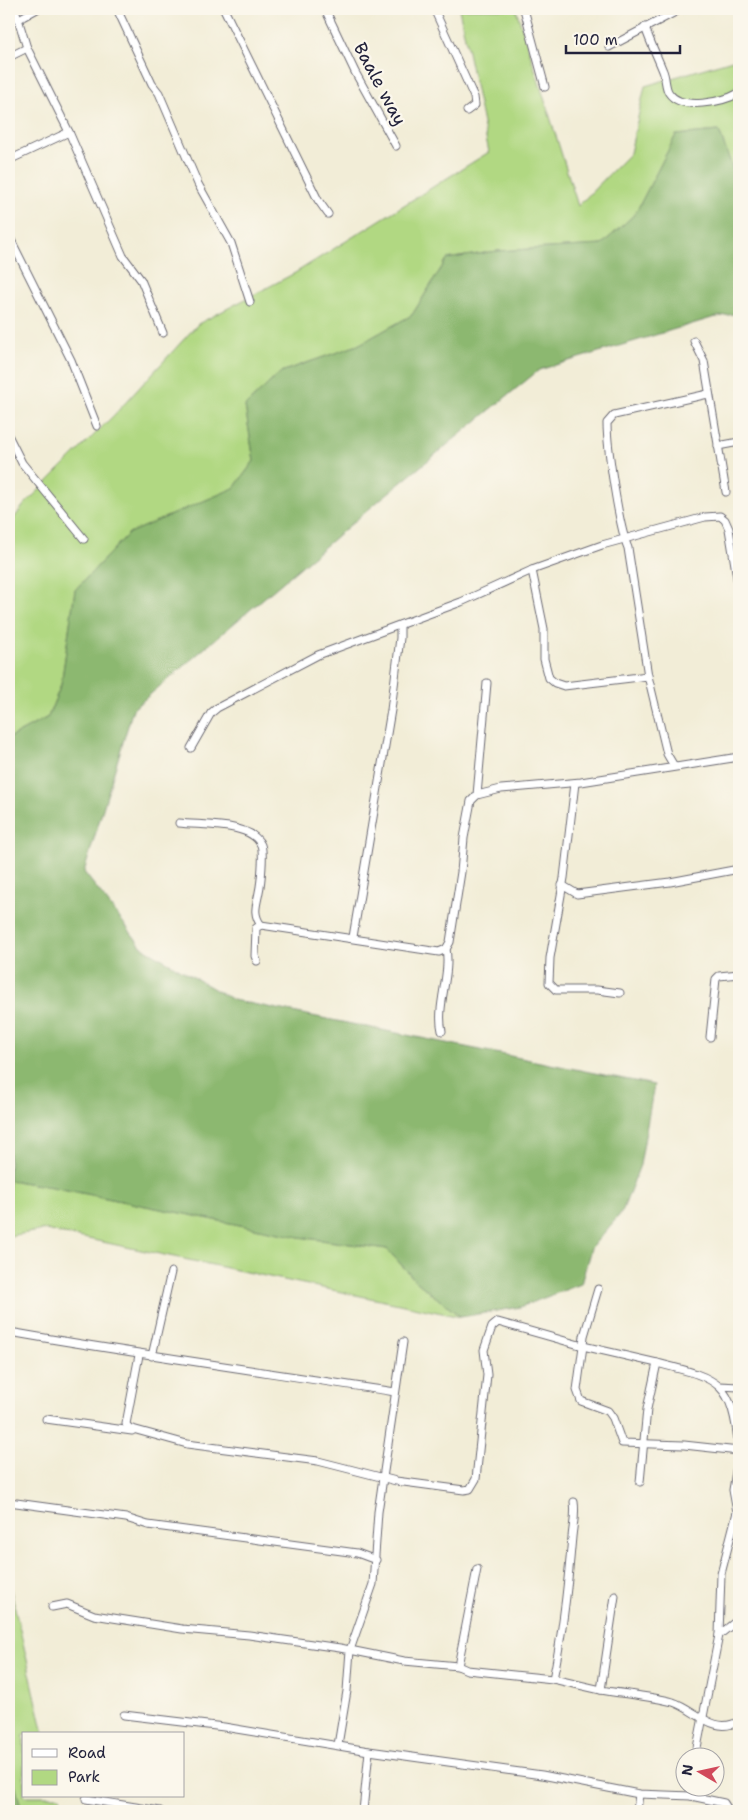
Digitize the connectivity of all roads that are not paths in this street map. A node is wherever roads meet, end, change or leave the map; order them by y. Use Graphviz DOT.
graph roads {
  1 [pos="15,9"];
  2 [pos="37,9"];
  3 [pos="117,9"];
  4 [pos="224,9"];
  5 [pos="326,9"];
  6 [pos="434,9"];
  7 [pos="524,9"];
  8 [pos="681,9"];
  9 [pos="19,18"];
  10 [pos="645,27"];
  11 [pos="609,47"];
  12 [pos="27,48"];
  13 [pos="9,57"];
  14 [pos="545,87"];
  15 [pos="739,93"];
  16 [pos="467,111"];
  17 [pos="69,132"];
  18 [pos="396,146"];
  19 [pos="9,160"];
  20 [pos="328,214"];
  21 [pos="9,236"];
  22 [pos="250,302"];
  23 [pos="163,333"];
  24 [pos="694,341"];
  25 [pos="708,394"];
  26 [pos="97,426"];
  27 [pos="9,436"];
  28 [pos="739,442"];
  29 [pos="718,446"];
  30 [pos="726,492"];
  31 [pos="84,539"];
  32 [pos="624,539"];
  33 [pos="736,550"];
  34 [pos="532,570"];
  35 [pos="739,590"];
  36 [pos="400,625"];
  37 [pos="648,676"];
  38 [pos="487,683"];
  39 [pos="191,748"];
  40 [pos="739,757"];
  41 [pos="674,766"];
  42 [pos="575,783"];
  43 [pos="477,795"];
  44 [pos="179,823"];
  45 [pos="739,869"];
  46 [pos="562,885"];
  47 [pos="261,925"];
  48 [pos="353,937"];
  49 [pos="446,948"];
  50 [pos="257,961"];
  51 [pos="739,974"];
  52 [pos="620,993"];
  53 [pos="442,1031"];
  54 [pos="710,1037"];
  55 [pos="171,1272"];
  56 [pos="598,1289"];
  57 [pos="9,1332"];
  58 [pos="403,1342"];
  59 [pos="583,1346"];
  60 [pos="140,1355"];
  61 [pos="152,1356"];
  62 [pos="657,1363"];
  63 [pos="719,1386"];
  64 [pos="739,1387"];
  65 [pos="395,1392"];
  66 [pos="46,1419"];
  67 [pos="140,1432"];
  68 [pos="645,1445"];
  69 [pos="739,1451"];
  70 [pos="383,1476"];
  71 [pos="640,1482"];
  72 [pos="9,1502"];
  73 [pos="574,1502"];
  74 [pos="738,1511"];
  75 [pos="376,1560"];
  76 [pos="477,1568"];
  77 [pos="615,1596"];
  78 [pos="52,1607"];
  79 [pos="739,1619"];
  80 [pos="719,1635"];
  81 [pos="350,1650"];
  82 [pos="458,1666"];
  83 [pos="554,1679"];
  84 [pos="600,1690"];
  85 [pos="124,1714"];
  86 [pos="702,1720"];
  87 [pos="739,1721"];
  88 [pos="338,1745"];
  89 [pos="697,1748"];
  90 [pos="369,1751"];
  91 [pos="639,1794"];
  92 [pos="676,1795"];
  93 [pos="700,1798"];
  94 [pos="86,1799"];
  95 [pos="160,1811"];
  96 [pos="363,1811"];
  97 [pos="637,1811"];
  98 [pos="729,1811"];
  1 -- 9 [label="street"];
  2 -- 9 [label="street"];
  3 -- 22 [label="street"];
  4 -- 20 [label="street"];
  5 -- 18 [label="street, Baale way"];
  6 -- 16 [label="street"];
  7 -- 14 [label="street"];
  8 -- 10 [label="street"];
  9 -- 12 [label="street"];
  10 -- 11 [label="street"];
  10 -- 15 [label="street"];
  12 -- 13 [label="street"];
  12 -- 17 [label="street"];
  17 -- 19 [label="street"];
  17 -- 23 [label="street"];
  21 -- 26 [label="street"];
  24 -- 25 [label="street"];
  25 -- 29 [label="street"];
  25 -- 32 [label="street"];
  27 -- 31 [label="street"];
  28 -- 29 [label="street"];
  29 -- 30 [label="street"];
  32 -- 33 [label="street"];
  32 -- 34 [label="street"];
  32 -- 37 [label="street"];
  33 -- 35 [label="street"];
  34 -- 36 [label="street"];
  34 -- 37 [label="street"];
  36 -- 39 [label="street"];
  36 -- 48 [label="street"];
  37 -- 41 [label="street"];
  38 -- 43 [label="street"];
  40 -- 41 [label="street"];
  41 -- 42 [label="street"];
  42 -- 43 [label="street"];
  42 -- 46 [label="street"];
  43 -- 49 [label="street"];
  44 -- 47 [label="street"];
  45 -- 46 [label="street"];
  46 -- 52 [label="street"];
  47 -- 48 [label="street"];
  47 -- 50 [label="street"];
  48 -- 49 [label="street"];
  49 -- 53 [label="street"];
  51 -- 54 [label="street"];
  55 -- 61 [label="street"];
  56 -- 59 [label="street"];
  57 -- 60 [label="street"];
  58 -- 65 [label="street"];
  59 -- 62 [label="street"];
  59 -- 68 [label="street"];
  59 -- 70 [label="street"];
  60 -- 61 [label="street"];
  60 -- 67 [label="street"];
  61 -- 65 [label="street"];
  62 -- 63 [label="street"];
  62 -- 68 [label="street"];
  63 -- 64 [label="street"];
  63 -- 69 [label="street"];
  65 -- 70 [label="street"];
  66 -- 67 [label="street"];
  67 -- 70 [label="street"];
  68 -- 69 [label="street"];
  68 -- 71 [label="street"];
  69 -- 74 [label="street"];
  70 -- 75 [label="street"];
  72 -- 75 [label="street"];
  73 -- 83 [label="street"];
  74 -- 80 [label="street"];
  75 -- 81 [label="street"];
  76 -- 82 [label="street"];
  77 -- 84 [label="street"];
  78 -- 81 [label="street"];
  79 -- 80 [label="street"];
  80 -- 86 [label="street"];
  81 -- 82 [label="street"];
  81 -- 88 [label="street"];
  82 -- 83 [label="street"];
  83 -- 84 [label="street"];
  84 -- 86 [label="street"];
  85 -- 88 [label="street"];
  86 -- 87 [label="street"];
  86 -- 89 [label="street"];
  88 -- 90 [label="street"];
  90 -- 91 [label="street"];
  90 -- 96 [label="street"];
  91 -- 92 [label="street"];
  91 -- 97 [label="street"];
  93 -- 98 [label="street"];
  94 -- 95 [label="street"];
}
